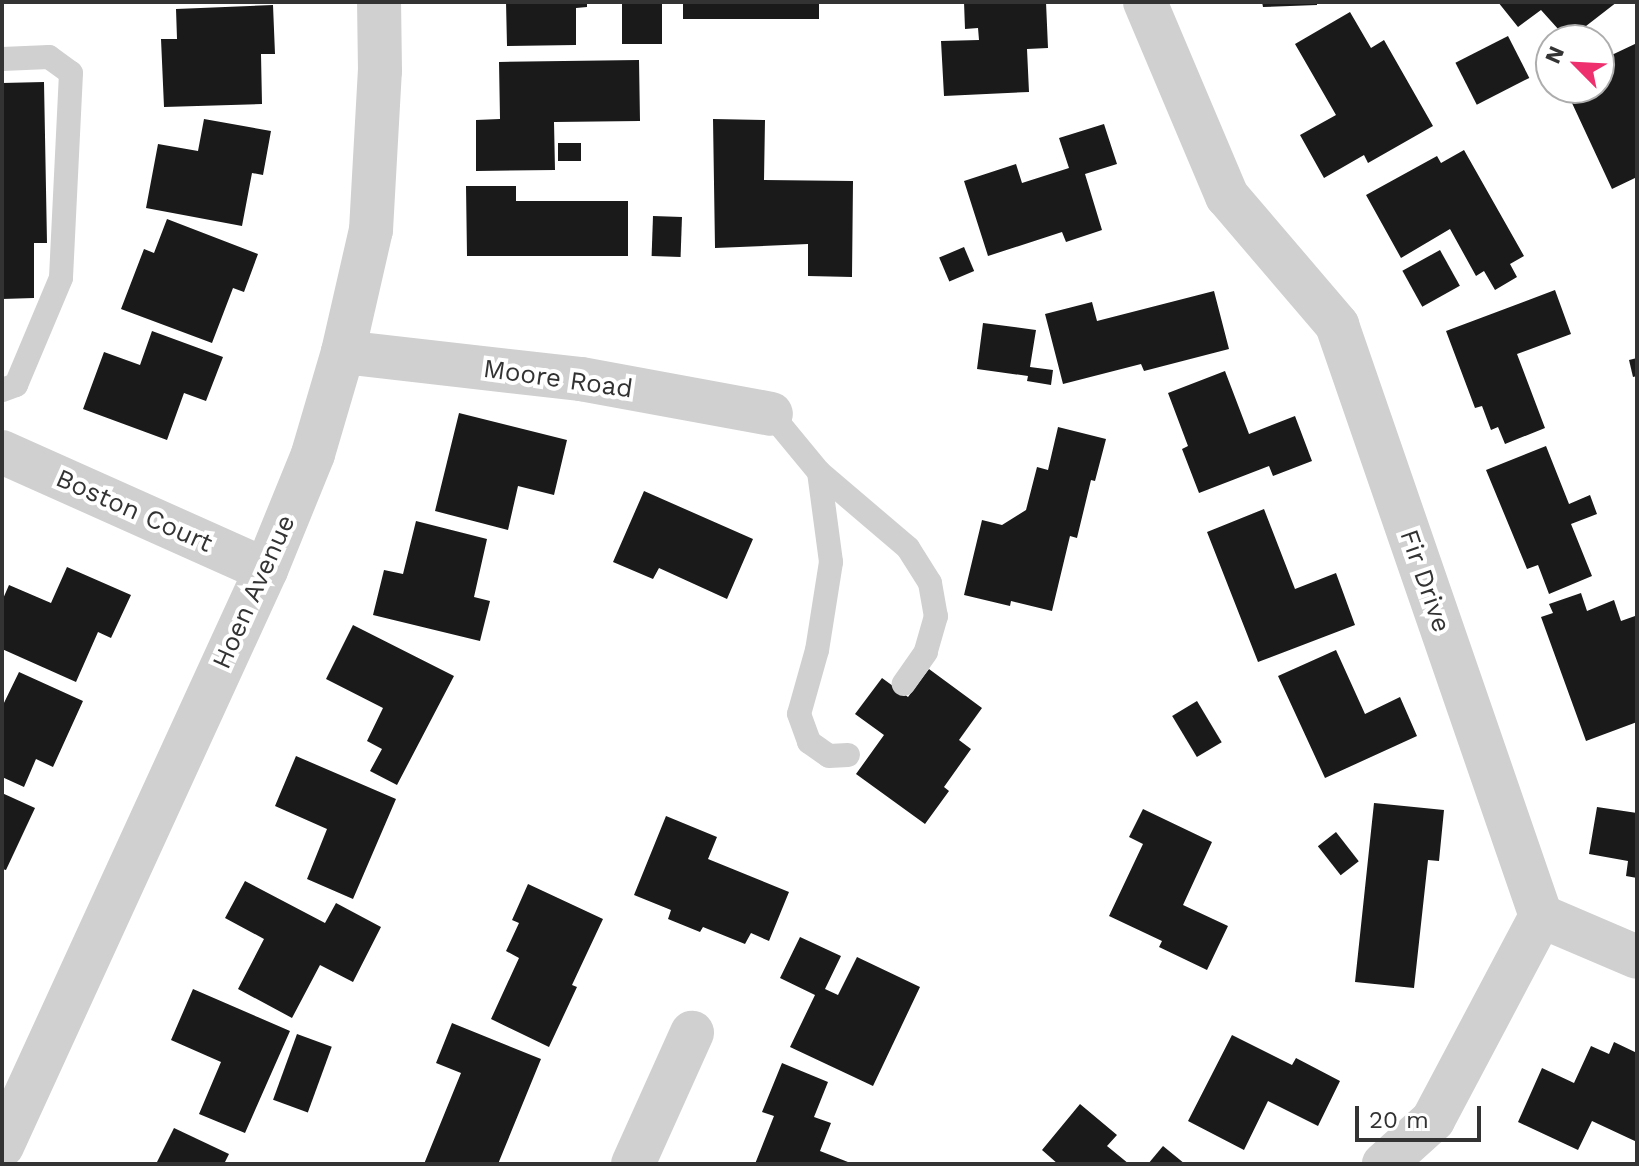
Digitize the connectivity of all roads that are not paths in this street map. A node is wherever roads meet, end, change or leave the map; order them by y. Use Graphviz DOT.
graph roads {
  1 [pos="379,2"];
  2 [pos="1145,2"];
  3 [pos="2,59"];
  4 [pos="343,352"];
  5 [pos="2,390"];
  6 [pos="771,414"];
  7 [pos="2,452"];
  8 [pos="819,472"];
  9 [pos="266,570"];
  10 [pos="904,684"];
  11 [pos="848,755"];
  12 [pos="1541,916"];
  13 [pos="1637,957"];
  14 [pos="692,1033"];
  15 [pos="2,1146"];
  16 [pos="633,1164"];
  17 [pos="1384,1164"];
  1 -- 4 [label="street, Hoen Avenue"];
  2 -- 12 [label="street, Fir Drive"];
  3 -- 5 [label="lane"];
  4 -- 6 [label="street, Moore Road"];
  4 -- 9 [label="street, Hoen Avenue"];
  6 -- 8 [label="lane"];
  7 -- 9 [label="street, Boston Court"];
  8 -- 10 [label="lane"];
  8 -- 11 [label="lane"];
  9 -- 15 [label="street, Hoen Avenue"];
  12 -- 13 [label="street"];
  12 -- 17 [label="street"];
  14 -- 16 [label="street"];
}
